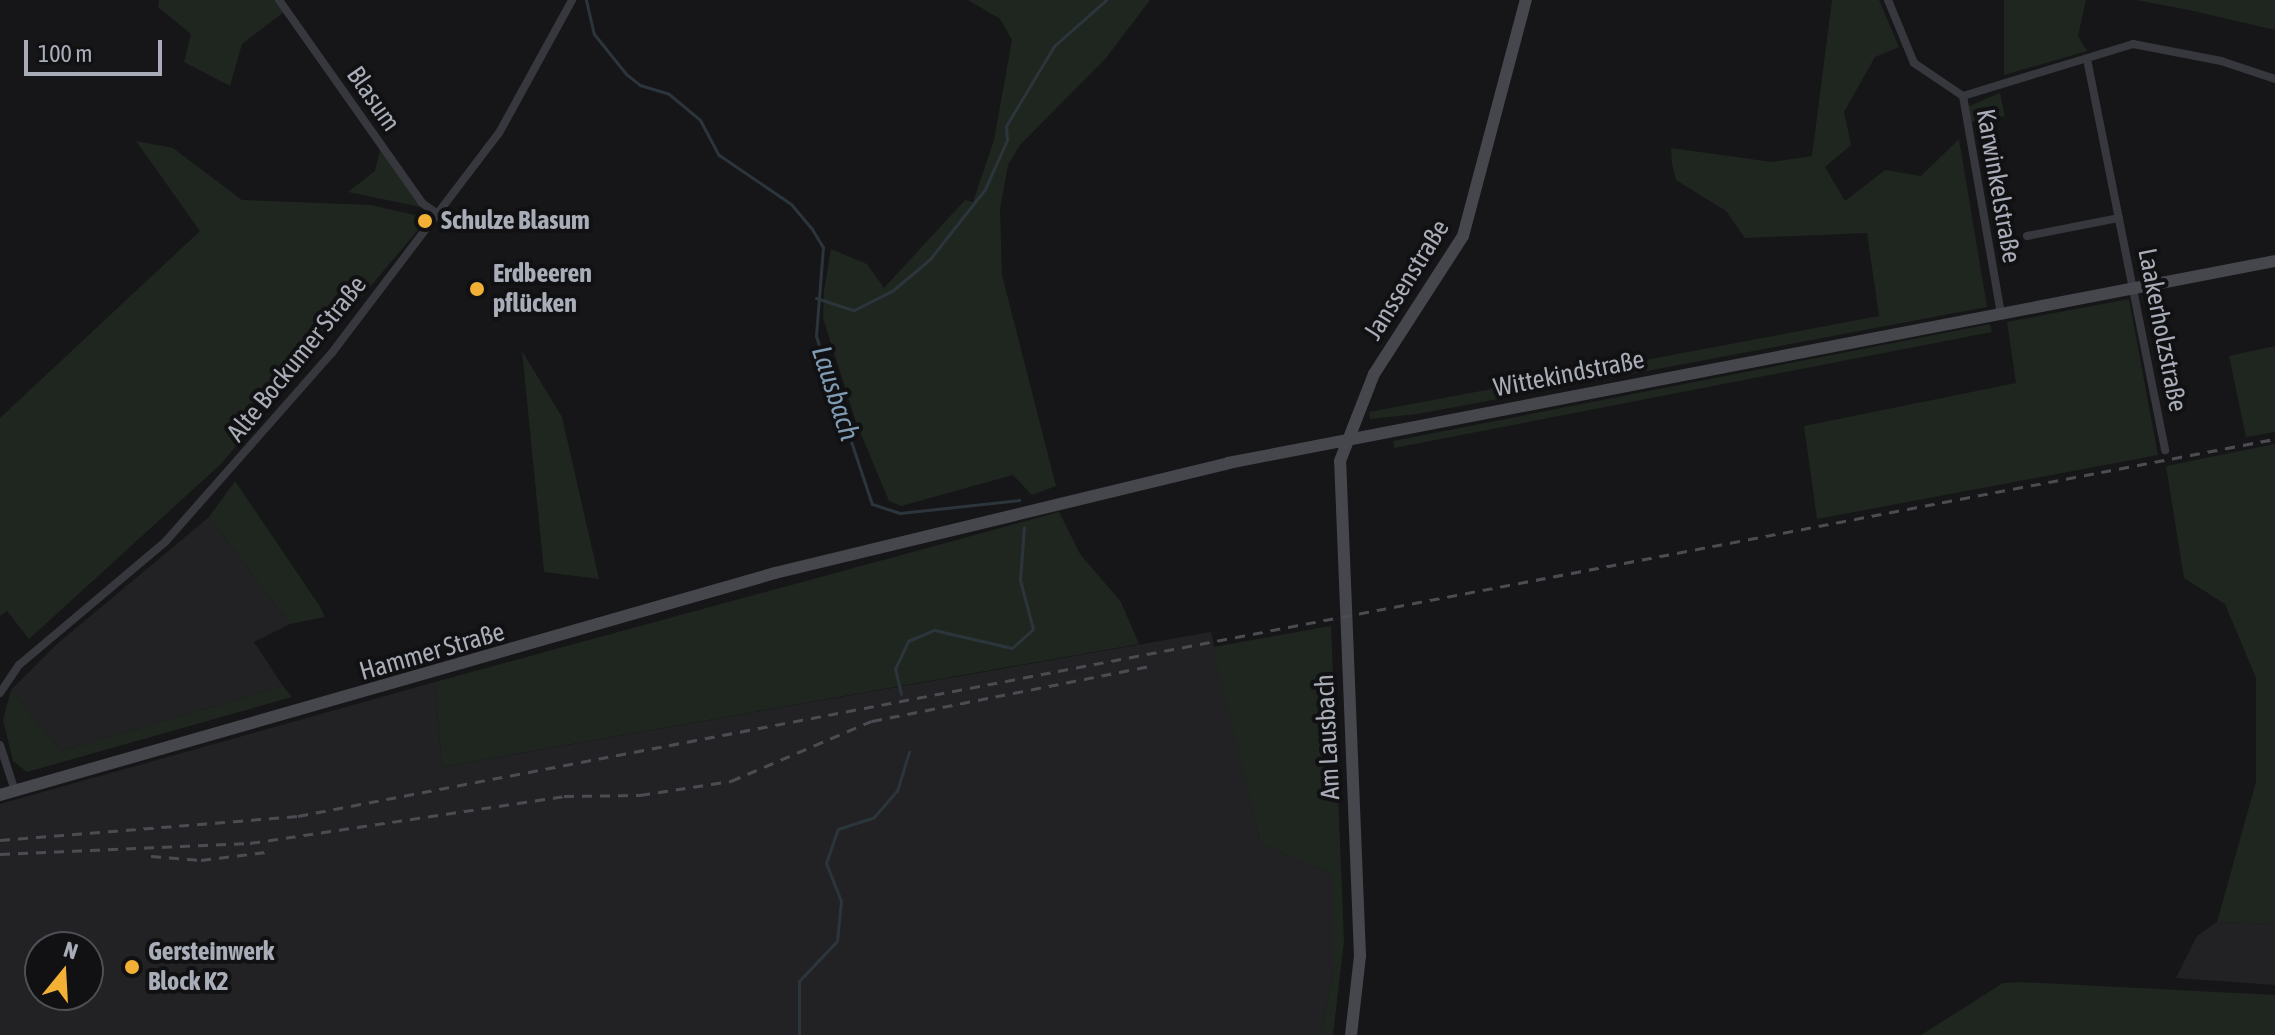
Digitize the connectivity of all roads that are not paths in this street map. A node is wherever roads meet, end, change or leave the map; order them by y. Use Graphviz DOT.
graph roads {
  1 [pos="279,0"];
  2 [pos="1526,0"];
  3 [pos="1888,0"];
  4 [pos="572,2"];
  5 [pos="2087,59"];
  6 [pos="2275,79"];
  7 [pos="1963,96"];
  8 [pos="439,215"];
  9 [pos="2119,218"];
  10 [pos="2027,236"];
  11 [pos="2275,261"];
  12 [pos="2133,288"];
  13 [pos="2001,313"];
  14 [pos="1348,438"];
  15 [pos="2165,450"];
  16 [pos="876,549"];
  17 [pos="0,693"];
  18 [pos="0,745"];
  19 [pos="15,791"];
  20 [pos="0,795"];
  21 [pos="1351,1035"];
  1 -- 8 [label="street, Blasum"];
  2 -- 14 [label="main road, Janssenstraße"];
  3 -- 7 [label="street, Karwinkelstraße"];
  4 -- 8 [label="street, Alte Bockumer Straße"];
  5 -- 6 [label="street"];
  5 -- 7 [label="street"];
  5 -- 9 [label="street, Laakerholzstraße"];
  7 -- 13 [label="street, Karwinkelstraße"];
  8 -- 17 [label="street, Alte Bockumer Straße"];
  9 -- 10 [label="street, Laakerholzstraße"];
  9 -- 12 [label="street, Laakerholzstraße"];
  11 -- 12 [label="main road, Wittekindstraße"];
  12 -- 13 [label="main road, Wittekindstraße"];
  12 -- 15 [label="street, Laakerholzstraße"];
  13 -- 14 [label="main road, Wittekindstraße"];
  14 -- 16 [label="main road, Wittekindstraße"];
  14 -- 21 [label="main road, Am Lausbach"];
  16 -- 19 [label="main road, Hammer Straße"];
  18 -- 19 [label="street"];
  19 -- 20 [label="main road, Hammer Straße"];
}
